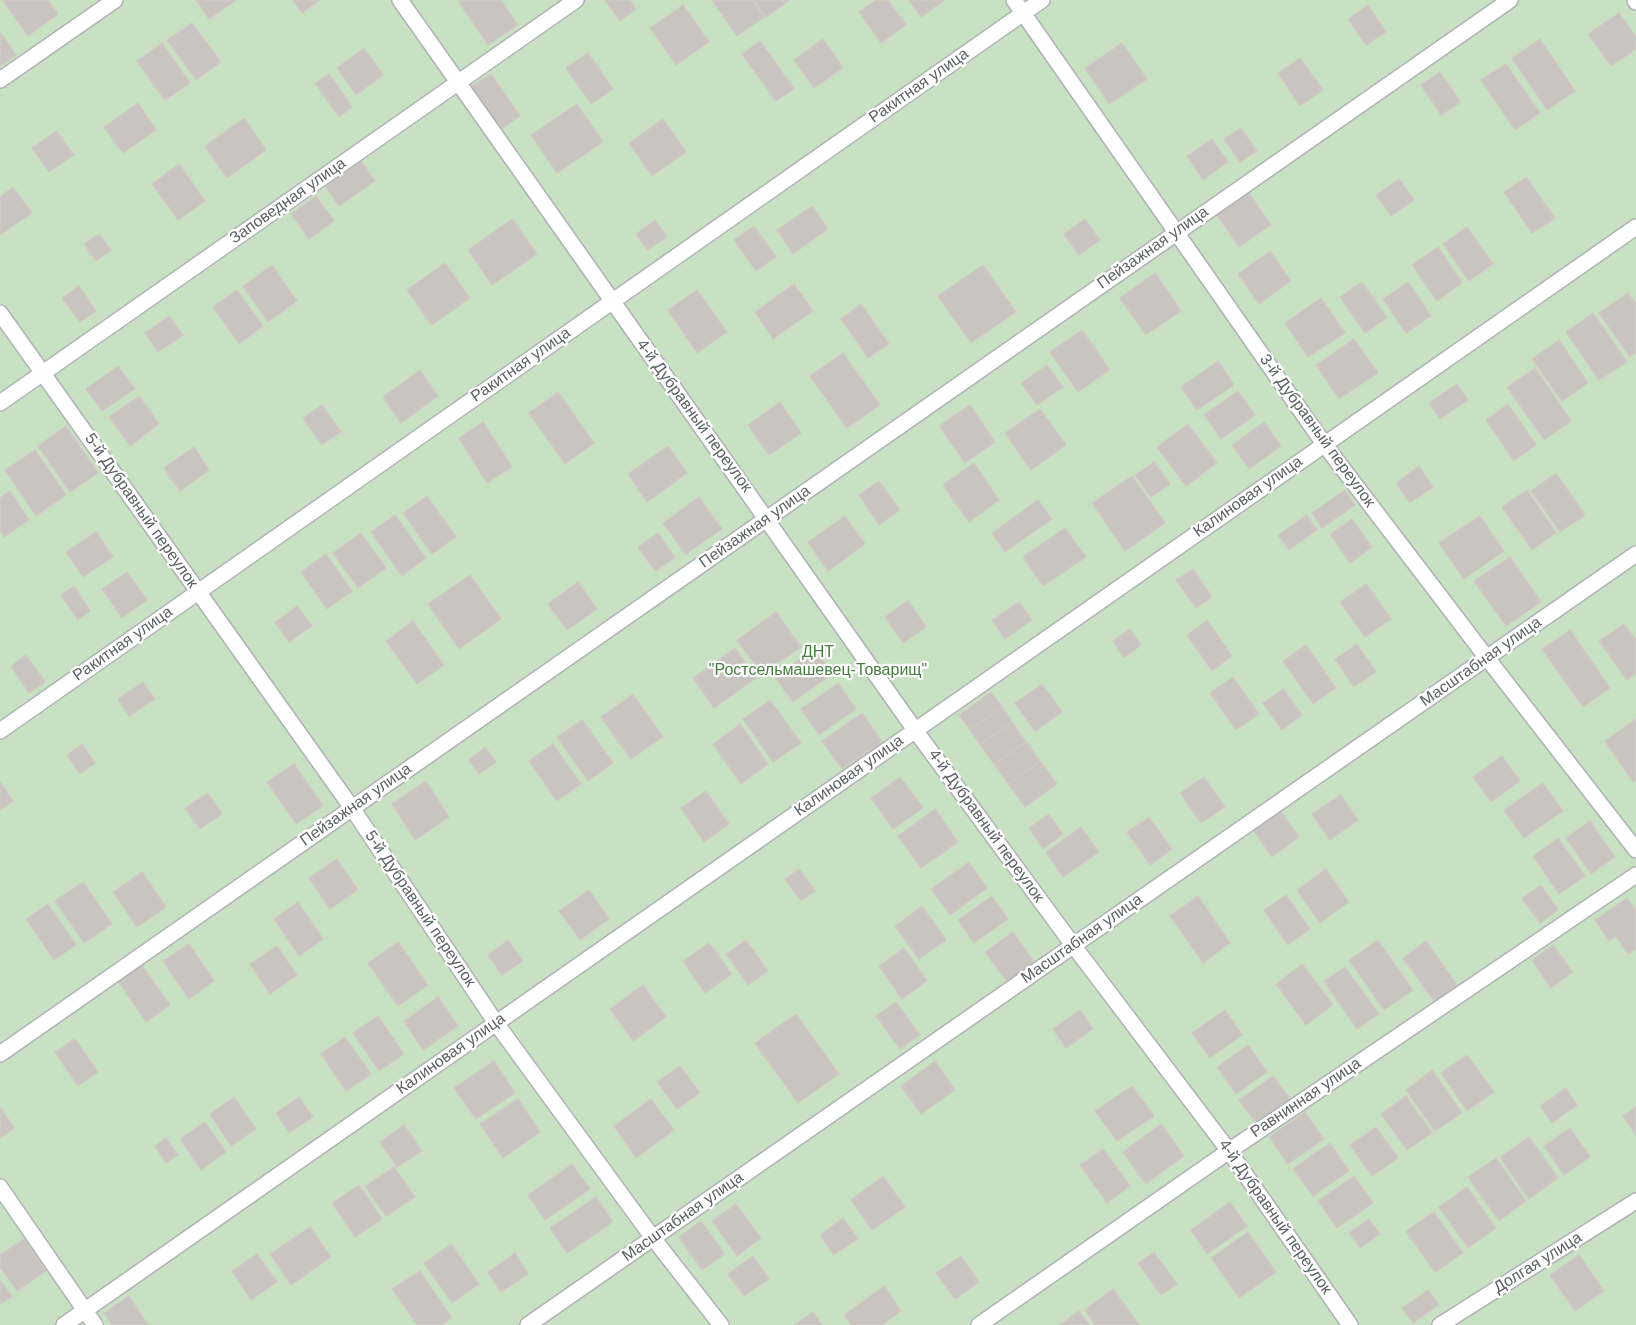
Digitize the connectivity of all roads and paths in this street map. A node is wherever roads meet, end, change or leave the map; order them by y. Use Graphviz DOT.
graph roads {
  1 [pos="115,0"];
  2 [pos="400,0"];
  3 [pos="576,0"];
  4 [pos="1014,0"];
  5 [pos="1042,0"];
  6 [pos="1510,0"];
  7 [pos="1023,13"];
  8 [pos="0,80"];
  9 [pos="460,82"];
  10 [pos="1636,227"];
  11 [pos="1175,233"];
  12 [pos="612,302"];
  13 [pos="0,313"];
  14 [pos="43,373"];
  15 [pos="0,403"];
  16 [pos="1324,444"];
  17 [pos="767,518"];
  18 [pos="1636,554"];
  19 [pos="198,592"];
  20 [pos="1487,658"];
  21 [pos="915,730"];
  22 [pos="0,731"];
  23 [pos="352,808"];
  24 [pos="1636,850"];
  25 [pos="1636,875"];
  26 [pos="1073,945"];
  27 [pos="496,1023"];
  28 [pos="0,1054"];
  29 [pos="1229,1150"];
  30 [pos="0,1188"];
  31 [pos="1636,1201"];
  32 [pos="653,1238"];
  33 [pos="84,1310"];
  34 [pos="64,1325"];
  35 [pos="95,1325"];
  36 [pos="528,1325"];
  37 [pos="721,1325"];
  38 [pos="979,1325"];
  39 [pos="1350,1325"];
  40 [pos="1440,1325"];
  1 -- 8 [label="lane"];
  2 -- 9 [label="lane, 4-й Дубравный переулок"];
  3 -- 9 [label="lane, Заповедная улица"];
  4 -- 7 [label="lane, 3-й Дубравный переулок"];
  5 -- 7 [label="lane, Ракитная улица"];
  6 -- 11 [label="lane, Пейзажная улица"];
  7 -- 11 [label="lane, 3-й Дубравный переулок"];
  7 -- 12 [label="lane, Ракитная улица"];
  9 -- 12 [label="lane, 4-й Дубравный переулок"];
  9 -- 14 [label="lane, Заповедная улица"];
  10 -- 16 [label="lane, Калиновая улица"];
  11 -- 16 [label="lane, 3-й Дубравный переулок"];
  11 -- 17 [label="lane, Пейзажная улица"];
  12 -- 17 [label="lane, 4-й Дубравный переулок"];
  12 -- 19 [label="lane, Ракитная улица"];
  13 -- 14 [label="lane, 5-й Дубравный переулок"];
  14 -- 15 [label="lane, Заповедная улица"];
  14 -- 19 [label="lane, 5-й Дубравный переулок"];
  16 -- 20 [label="lane, 3-й Дубравный переулок"];
  16 -- 21 [label="lane, Калиновая улица"];
  17 -- 21 [label="lane, 4-й Дубравный переулок"];
  17 -- 23 [label="lane, Пейзажная улица"];
  18 -- 20 [label="lane, Масштабная улица"];
  19 -- 22 [label="lane, Ракитная улица"];
  19 -- 23 [label="lane, 5-й Дубравный переулок"];
  20 -- 24 [label="lane, 3-й Дубравный переулок"];
  20 -- 26 [label="lane, Масштабная улица"];
  21 -- 26 [label="lane, 4-й Дубравный переулок"];
  21 -- 27 [label="lane, Калиновая улица"];
  23 -- 27 [label="lane, 5-й Дубравный переулок"];
  23 -- 28 [label="lane, Пейзажная улица"];
  25 -- 29 [label="lane, Равнинная улица"];
  26 -- 29 [label="lane, 4-й Дубравный переулок"];
  26 -- 32 [label="lane, Масштабная улица"];
  27 -- 32 [label="lane, 5-й Дубравный переулок"];
  27 -- 33 [label="lane, Калиновая улица"];
  29 -- 38 [label="lane, Равнинная улица"];
  29 -- 39 [label="lane, 4-й Дубравный переулок"];
  30 -- 33 [label="lane"];
  31 -- 40 [label="lane, Долгая улица"];
  32 -- 36 [label="lane, Масштабная улица"];
  32 -- 37 [label="lane, 5-й Дубравный переулок"];
  33 -- 34 [label="lane, Калиновая улица"];
  33 -- 35 [label="lane"];
}
